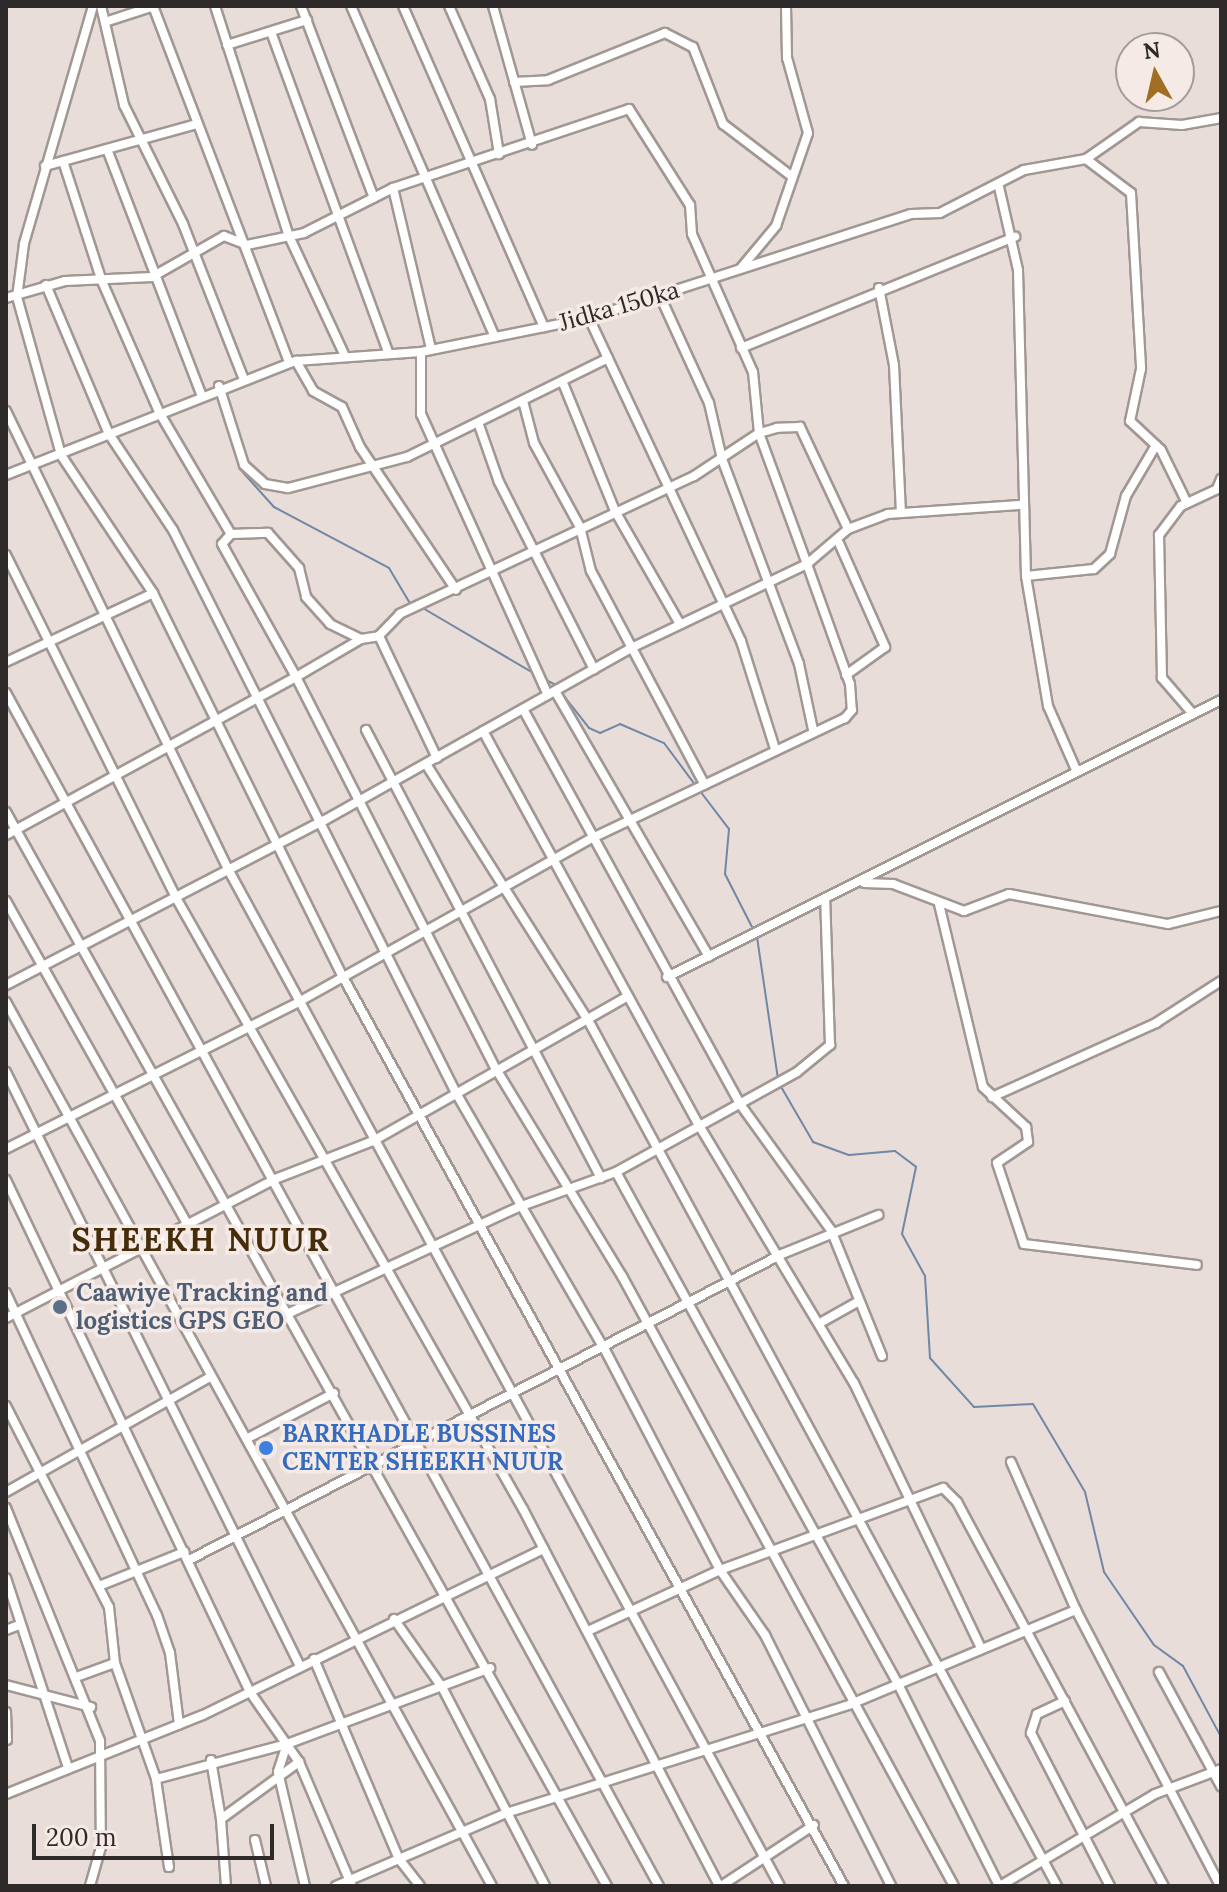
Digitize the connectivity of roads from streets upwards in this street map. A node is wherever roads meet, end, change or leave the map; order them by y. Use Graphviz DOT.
graph roads {
  1 [pos="93,6"];
  2 [pos="101,6"];
  3 [pos="153,6"];
  4 [pos="215,6"];
  5 [pos="301,6"];
  6 [pos="351,6"];
  7 [pos="403,6"];
  8 [pos="449,6"];
  9 [pos="493,6"];
  10 [pos="786,6"];
  11 [pos="307,20"];
  12 [pos="105,22"];
  13 [pos="271,32"];
  14 [pos="227,45"];
  15 [pos="514,82"];
  16 [pos="1221,118"];
  17 [pos="193,125"];
  18 [pos="139,140"];
  19 [pos="532,145"];
  20 [pos="107,149"];
  21 [pos="499,154"];
  22 [pos="1086,159"];
  23 [pos="475,160"];
  24 [pos="63,161"];
  25 [pos="45,166"];
  26 [pos="790,175"];
  27 [pos="423,178"];
  28 [pos="999,187"];
  29 [pos="393,188"];
  30 [pos="374,198"];
  31 [pos="340,215"];
  32 [pos="289,236"];
  33 [pos="1015,237"];
  34 [pos="247,245"];
  35 [pos="194,250"];
  36 [pos="739,270"];
  37 [pos="152,277"];
  38 [pos="101,279"];
  39 [pos="710,280"];
  40 [pos="46,285"];
  41 [pos="879,288"];
  42 [pos="660,296"];
  43 [pos="17,297"];
  44 [pos="6,298"];
  45 [pos="589,318"];
  46 [pos="544,327"];
  47 [pos="495,337"];
  48 [pos="741,348"];
  49 [pos="431,349"];
  50 [pos="388,351"];
  51 [pos="421,352"];
  52 [pos="344,354"];
  53 [pos="608,358"];
  54 [pos="293,362"];
  55 [pos="243,377"];
  56 [pos="563,383"];
  57 [pos="219,386"];
  58 [pos="201,394"];
  59 [pos="523,401"];
  60 [pos="6,411"];
  61 [pos="159,412"];
  62 [pos="479,425"];
  63 [pos="759,433"];
  64 [pos="109,434"];
  65 [pos="432,444"];
  66 [pos="1156,445"];
  67 [pos="61,455"];
  68 [pos="722,459"];
  69 [pos="375,466"];
  70 [pos="31,469"];
  71 [pos="6,475"];
  72 [pos="1221,479"];
  73 [pos="669,488"];
  74 [pos="1187,503"];
  75 [pos="1019,505"];
  76 [pos="615,511"];
  77 [pos="901,513"];
  78 [pos="580,527"];
  79 [pos="848,529"];
  80 [pos="231,534"];
  81 [pos="839,543"];
  82 [pos="535,551"];
  83 [pos="6,555"];
  84 [pos="807,564"];
  85 [pos="495,574"];
  86 [pos="1026,576"];
  87 [pos="767,582"];
  88 [pos="456,590"];
  89 [pos="153,593"];
  90 [pos="722,604"];
  91 [pos="105,613"];
  92 [pos="680,624"];
  93 [pos="379,636"];
  94 [pos="361,639"];
  95 [pos="44,641"];
  96 [pos="629,649"];
  97 [pos="6,662"];
  98 [pos="594,669"];
  99 [pos="846,675"];
  100 [pos="296,677"];
  101 [pos="6,693"];
  102 [pos="551,693"];
  103 [pos="257,698"];
  104 [pos="1221,700"];
  105 [pos="523,709"];
  106 [pos="1193,714"];
  107 [pos="218,721"];
  108 [pos="366,730"];
  109 [pos="813,730"];
  110 [pos="483,731"];
  111 [pos="167,747"];
  112 [pos="775,749"];
  113 [pos="437,758"];
  114 [pos="426,764"];
  115 [pos="1077,772"];
  116 [pos="114,777"];
  117 [pos="394,782"];
  118 [pos="705,785"];
  119 [pos="60,803"];
  120 [pos="357,803"];
  121 [pos="6,812"];
  122 [pos="635,818"];
  123 [pos="323,821"];
  124 [pos="17,830"];
  125 [pos="6,835"];
  126 [pos="592,838"];
  127 [pos="280,842"];
  128 [pos="550,860"];
  129 [pos="228,869"];
  130 [pos="851,885"];
  131 [pos="504,889"];
  132 [pos="175,896"];
  133 [pos="825,898"];
  134 [pos="6,901"];
  135 [pos="939,904"];
  136 [pos="1221,911"];
  137 [pos="463,913"];
  138 [pos="128,921"];
  139 [pos="424,935"];
  140 [pos="83,945"];
  141 [pos="386,954"];
  142 [pos="709,957"];
  143 [pos="44,965"];
  144 [pos="343,977"];
  145 [pos="667,977"];
  146 [pos="1221,981"];
  147 [pos="6,985"];
  148 [pos="628,996"];
  149 [pos="6,1002"];
  150 [pos="299,1002"];
  151 [pos="588,1020"];
  152 [pos="247,1027"];
  153 [pos="536,1049"];
  154 [pos="199,1052"];
  155 [pos="496,1069"];
  156 [pos="6,1072"];
  157 [pos="155,1075"];
  158 [pos="456,1093"];
  159 [pos="116,1096"];
  160 [pos="992,1097"];
  161 [pos="740,1104"];
  162 [pos="421,1115"];
  163 [pos="73,1118"];
  164 [pos="700,1127"];
  165 [pos="40,1135"];
  166 [pos="373,1141"];
  167 [pos="6,1149"];
  168 [pos="654,1152"];
  169 [pos="325,1157"];
  170 [pos="616,1172"];
  171 [pos="601,1178"];
  172 [pos="275,1179"];
  173 [pos="6,1180"];
  174 [pos="568,1191"];
  175 [pos="225,1204"];
  176 [pos="519,1207"];
  177 [pos="878,1215"];
  178 [pos="188,1225"];
  179 [pos="480,1225"];
  180 [pos="831,1230"];
  181 [pos="436,1245"];
  182 [pos="145,1251"];
  183 [pos="782,1254"];
  184 [pos="1197,1265"];
  185 [pos="388,1268"];
  186 [pos="103,1271"];
  187 [pos="729,1283"];
  188 [pos="55,1290"];
  189 [pos="333,1291"];
  190 [pos="6,1293"];
  191 [pos="859,1301"];
  192 [pos="688,1306"];
  193 [pos="17,1313"];
  194 [pos="287,1314"];
  195 [pos="6,1318"];
  196 [pos="820,1323"];
  197 [pos="649,1325"];
  198 [pos="604,1348"];
  199 [pos="882,1356"];
  200 [pos="558,1372"];
  201 [pos="210,1377"];
  202 [pos="334,1393"];
  203 [pos="511,1396"];
  204 [pos="165,1400"];
  205 [pos="6,1406"];
  206 [pos="471,1417"];
  207 [pos="121,1425"];
  208 [pos="248,1438"];
  209 [pos="420,1441"];
  210 [pos="85,1450"];
  211 [pos="1011,1462"];
  212 [pos="375,1464"];
  213 [pos="43,1476"];
  214 [pos="6,1492"];
  215 [pos="905,1501"];
  216 [pos="6,1508"];
  217 [pos="290,1512"];
  218 [pos="854,1516"];
  219 [pos="814,1535"];
  220 [pos="235,1538"];
  221 [pos="544,1549"];
  222 [pos="770,1554"];
  223 [pos="186,1556"];
  224 [pos="720,1570"];
  225 [pos="139,1572"];
  226 [pos="492,1574"];
  227 [pos="6,1578"];
  228 [pos="99,1586"];
  229 [pos="680,1590"];
  230 [pos="447,1593"];
  231 [pos="1076,1610"];
  232 [pos="634,1611"];
  233 [pos="394,1619"];
  234 [pos="19,1625"];
  235 [pos="6,1630"];
  236 [pos="1026,1630"];
  237 [pos="588,1631"];
  238 [pos="354,1638"];
  239 [pos="981,1648"];
  240 [pos="314,1659"];
  241 [pos="115,1663"];
  242 [pos="937,1664"];
  243 [pos="300,1666"];
  244 [pos="490,1668"];
  245 [pos="1159,1672"];
  246 [pos="79,1676"];
  247 [pos="898,1684"];
  248 [pos="6,1685"];
  249 [pos="442,1687"];
  250 [pos="250,1692"];
  251 [pos="46,1694"];
  252 [pos="1065,1701"];
  253 [pos="851,1704"];
  254 [pos="91,1707"];
  255 [pos="391,1708"];
  256 [pos="6,1712"];
  257 [pos="806,1719"];
  258 [pos="179,1724"];
  259 [pos="342,1724"];
  260 [pos="756,1736"];
  261 [pos="7,1740"];
  262 [pos="140,1741"];
  263 [pos="287,1744"];
  264 [pos="711,1750"];
  265 [pos="100,1754"];
  266 [pos="211,1760"];
  267 [pos="299,1762"];
  268 [pos="68,1768"];
  269 [pos="654,1768"];
  270 [pos="1218,1771"];
  271 [pos="278,1772"];
  272 [pos="156,1779"];
  273 [pos="605,1781"];
  274 [pos="1221,1786"];
  275 [pos="1170,1788"];
  276 [pos="6,1794"];
  277 [pos="557,1796"];
  278 [pos="1124,1812"];
  279 [pos="506,1813"];
  280 [pos="221,1819"];
  281 [pos="814,1825"];
  282 [pos="464,1830"];
  283 [pos="1084,1838"];
  284 [pos="255,1840"];
  285 [pos="764,1858"];
  286 [pos="399,1859"];
  287 [pos="1045,1862"];
  288 [pos="169,1867"];
  289 [pos="351,1884"];
  290 [pos="90,1886"];
  291 [pos="226,1886"];
  292 [pos="266,1886"];
  293 [pos="305,1886"];
  294 [pos="336,1886"];
  295 [pos="420,1886"];
  296 [pos="492,1886"];
  297 [pos="545,1886"];
  298 [pos="607,1886"];
  299 [pos="659,1886"];
  300 [pos="720,1886"];
  301 [pos="780,1886"];
  302 [pos="844,1886"];
  303 [pos="891,1886"];
  304 [pos="954,1886"];
  305 [pos="1002,1886"];
  306 [pos="1057,1886"];
  307 [pos="1110,1886"];
  308 [pos="1164,1886"];
  309 [pos="1220,1886"];
  1 -- 25 [label="street"];
  2 -- 12 [label="street"];
  3 -- 12 [label="street"];
  3 -- 17 [label="street"];
  4 -- 14 [label="street"];
  5 -- 11 [label="street"];
  6 -- 27 [label="street"];
  7 -- 23 [label="street"];
  8 -- 21 [label="street"];
  9 -- 15 [label="street"];
  10 -- 26 [label="street"];
  11 -- 13 [label="street"];
  11 -- 30 [label="street"];
  12 -- 18 [label="street"];
  13 -- 14 [label="street"];
  13 -- 31 [label="street"];
  14 -- 32 [label="street"];
  15 -- 19 [label="street"];
  15 -- 26 [label="street"];
  16 -- 22 [label="street, Jidka 150ka"];
  17 -- 18 [label="street"];
  17 -- 34 [label="street"];
  18 -- 20 [label="street"];
  18 -- 35 [label="street"];
  19 -- 21 [label="street"];
  19 -- 39 [label="street"];
  20 -- 24 [label="street"];
  20 -- 37 [label="street"];
  21 -- 23 [label="street"];
  22 -- 28 [label="street, Jidka 150ka"];
  22 -- 66 [label="street"];
  23 -- 27 [label="street"];
  23 -- 46 [label="street"];
  24 -- 25 [label="street"];
  24 -- 38 [label="street"];
  25 -- 43 [label="street"];
  26 -- 36 [label="street"];
  27 -- 29 [label="street"];
  27 -- 47 [label="street"];
  28 -- 33 [label="street"];
  28 -- 36 [label="street, Jidka 150ka"];
  29 -- 30 [label="street"];
  29 -- 49 [label="street"];
  30 -- 31 [label="street"];
  31 -- 32 [label="street"];
  31 -- 50 [label="street"];
  32 -- 34 [label="street"];
  32 -- 52 [label="street"];
  33 -- 41 [label="street"];
  33 -- 75 [label="street"];
  34 -- 35 [label="street"];
  34 -- 54 [label="street"];
  35 -- 37 [label="street"];
  35 -- 55 [label="street"];
  36 -- 39 [label="street, Jidka 150ka"];
  37 -- 38 [label="street"];
  37 -- 58 [label="street"];
  38 -- 40 [label="street"];
  38 -- 61 [label="street"];
  39 -- 42 [label="street, Jidka 150ka"];
  39 -- 48 [label="street"];
  40 -- 43 [label="street"];
  40 -- 64 [label="street"];
  41 -- 48 [label="street"];
  41 -- 77 [label="street"];
  42 -- 45 [label="street, Jidka 150ka"];
  42 -- 68 [label="street"];
  43 -- 44 [label="street"];
  43 -- 67 [label="street"];
  45 -- 46 [label="street, Jidka 150ka"];
  45 -- 53 [label="street"];
  46 -- 47 [label="street, Jidka 150ka"];
  47 -- 49 [label="street, Jidka 150ka"];
  48 -- 63 [label="street"];
  49 -- 51 [label="street, Jidka 150ka"];
  50 -- 51 [label="street, Jidka 150ka"];
  50 -- 52 [label="street, Jidka 150ka"];
  51 -- 65 [label="street"];
  52 -- 54 [label="street, Jidka 150ka"];
  53 -- 56 [label="street"];
  53 -- 73 [label="street"];
  54 -- 55 [label="street, Jidka 150ka"];
  54 -- 69 [label="street"];
  55 -- 57 [label="street, Jidka 150ka"];
  56 -- 59 [label="street"];
  56 -- 76 [label="street"];
  57 -- 58 [label="street, Jidka 150ka"];
  57 -- 69 [label="street"];
  58 -- 61 [label="street, Jidka 150ka"];
  59 -- 62 [label="street"];
  59 -- 78 [label="street"];
  60 -- 70 [label="street"];
  61 -- 64 [label="street, Jidka 150ka"];
  61 -- 80 [label="street"];
  62 -- 65 [label="street"];
  62 -- 82 [label="street"];
  63 -- 68 [label="street"];
  63 -- 79 [label="street"];
  63 -- 84 [label="street"];
  64 -- 67 [label="street, Jidka 150ka"];
  64 -- 103 [label="street"];
  65 -- 69 [label="street"];
  65 -- 85 [label="street"];
  66 -- 74 [label="street"];
  66 -- 86 [label="street"];
  67 -- 70 [label="street, Jidka 150ka"];
  67 -- 89 [label="street"];
  68 -- 73 [label="street"];
  68 -- 87 [label="street"];
  69 -- 88 [label="street"];
  70 -- 71 [label="street, Jidka 150ka"];
  70 -- 91 [label="street"];
  72 -- 74 [label="street"];
  73 -- 76 [label="street"];
  73 -- 90 [label="street"];
  74 -- 106 [label="street"];
  75 -- 77 [label="street"];
  75 -- 86 [label="street"];
  76 -- 78 [label="street"];
  76 -- 92 [label="street"];
  77 -- 79 [label="street"];
  78 -- 82 [label="street"];
  78 -- 96 [label="street"];
  79 -- 81 [label="street"];
  80 -- 94 [label="street"];
  80 -- 100 [label="street"];
  81 -- 84 [label="street"];
  81 -- 99 [label="street"];
  82 -- 85 [label="street"];
  82 -- 98 [label="street"];
  83 -- 95 [label="street"];
  84 -- 87 [label="street"];
  84 -- 99 [label="street"];
  85 -- 88 [label="street"];
  85 -- 102 [label="street"];
  86 -- 115 [label="street"];
  87 -- 90 [label="street"];
  87 -- 109 [label="street"];
  88 -- 93 [label="street"];
  89 -- 91 [label="street"];
  89 -- 107 [label="street"];
  90 -- 92 [label="street"];
  90 -- 112 [label="street"];
  91 -- 95 [label="street"];
  91 -- 111 [label="street"];
  92 -- 96 [label="street"];
  93 -- 94 [label="street"];
  93 -- 113 [label="street"];
  94 -- 100 [label="street"];
  95 -- 97 [label="street"];
  95 -- 116 [label="street"];
  96 -- 98 [label="street"];
  96 -- 118 [label="street"];
  98 -- 102 [label="street"];
  99 -- 109 [label="street"];
  100 -- 103 [label="street"];
  100 -- 120 [label="street"];
  101 -- 119 [label="street"];
  102 -- 105 [label="street"];
  102 -- 122 [label="street"];
  103 -- 107 [label="street"];
  103 -- 123 [label="street"];
  104 -- 106 [label="street"];
  105 -- 110 [label="street"];
  105 -- 126 [label="street"];
  106 -- 115 [label="street"];
  107 -- 111 [label="street"];
  107 -- 127 [label="street"];
  108 -- 117 [label="street"];
  109 -- 112 [label="street"];
  110 -- 113 [label="street"];
  110 -- 128 [label="street"];
  111 -- 116 [label="street"];
  111 -- 129 [label="street"];
  112 -- 118 [label="street"];
  113 -- 114 [label="street"];
  114 -- 117 [label="street"];
  114 -- 131 [label="street"];
  115 -- 130 [label="street"];
  116 -- 119 [label="street"];
  116 -- 132 [label="street"];
  117 -- 120 [label="street"];
  117 -- 137 [label="street"];
  118 -- 122 [label="street"];
  119 -- 124 [label="street"];
  119 -- 138 [label="street"];
  120 -- 123 [label="street"];
  120 -- 139 [label="street"];
  121 -- 124 [label="street"];
  122 -- 126 [label="street"];
  122 -- 142 [label="street"];
  123 -- 127 [label="street"];
  123 -- 141 [label="street"];
  124 -- 125 [label="street"];
  124 -- 140 [label="street"];
  126 -- 128 [label="street"];
  126 -- 145 [label="street"];
  127 -- 129 [label="street"];
  127 -- 144 [label="street"];
  128 -- 131 [label="street"];
  128 -- 148 [label="street"];
  129 -- 132 [label="street"];
  129 -- 150 [label="street"];
  130 -- 133 [label="street"];
  130 -- 135 [label="street"];
  131 -- 137 [label="street"];
  131 -- 151 [label="street"];
  132 -- 138 [label="street"];
  132 -- 152 [label="street"];
  133 -- 142 [label="street"];
  133 -- 161 [label="street"];
  134 -- 143 [label="street"];
  135 -- 136 [label="street"];
  135 -- 160 [label="street"];
  137 -- 139 [label="street"];
  137 -- 153 [label="street"];
  138 -- 140 [label="street"];
  138 -- 154 [label="street"];
  139 -- 141 [label="street"];
  139 -- 155 [label="street"];
  140 -- 143 [label="street"];
  140 -- 157 [label="street"];
  141 -- 144 [label="street"];
  141 -- 158 [label="street"];
  142 -- 145 [label="street"];
  143 -- 147 [label="street"];
  143 -- 159 [label="street"];
  144 -- 150 [label="street"];
  144 -- 162 [label="street"];
  145 -- 161 [label="street"];
  146 -- 160 [label="street"];
  148 -- 151 [label="street"];
  148 -- 164 [label="street"];
  149 -- 163 [label="street"];
  150 -- 152 [label="street"];
  150 -- 166 [label="street"];
  151 -- 153 [label="street"];
  151 -- 168 [label="street"];
  152 -- 154 [label="street"];
  152 -- 169 [label="street"];
  153 -- 155 [label="street"];
  153 -- 171 [label="street"];
  154 -- 157 [label="street"];
  154 -- 172 [label="street"];
  155 -- 158 [label="street"];
  155 -- 174 [label="street"];
  156 -- 165 [label="street"];
  157 -- 159 [label="street"];
  157 -- 175 [label="street"];
  158 -- 162 [label="street"];
  158 -- 176 [label="street"];
  159 -- 163 [label="street"];
  159 -- 178 [label="street"];
  160 -- 184 [label="street"];
  161 -- 164 [label="street"];
  161 -- 180 [label="street"];
  162 -- 166 [label="street"];
  162 -- 179 [label="street"];
  163 -- 165 [label="street"];
  163 -- 182 [label="street"];
  164 -- 168 [label="street"];
  164 -- 183 [label="street"];
  165 -- 167 [label="street"];
  165 -- 186 [label="street"];
  166 -- 169 [label="street"];
  166 -- 181 [label="street"];
  168 -- 170 [label="street"];
  168 -- 187 [label="street"];
  169 -- 172 [label="street"];
  169 -- 185 [label="street"];
  170 -- 171 [label="street"];
  170 -- 192 [label="street"];
  171 -- 174 [label="street"];
  172 -- 175 [label="street"];
  172 -- 189 [label="street"];
  173 -- 188 [label="street"];
  174 -- 176 [label="street"];
  174 -- 197 [label="street"];
  175 -- 178 [label="street"];
  175 -- 194 [label="street"];
  176 -- 179 [label="street"];
  176 -- 198 [label="street"];
  177 -- 180 [label="street"];
  178 -- 182 [label="street"];
  179 -- 181 [label="street"];
  179 -- 200 [label="street"];
  180 -- 183 [label="street"];
  180 -- 191 [label="street"];
  181 -- 185 [label="street"];
  181 -- 203 [label="street"];
  182 -- 186 [label="street"];
  182 -- 201 [label="street"];
  183 -- 187 [label="street"];
  183 -- 196 [label="street"];
  185 -- 189 [label="street"];
  185 -- 206 [label="street"];
  186 -- 188 [label="street"];
  186 -- 204 [label="street"];
  187 -- 192 [label="street"];
  187 -- 218 [label="street"];
  188 -- 193 [label="street"];
  188 -- 207 [label="street"];
  189 -- 194 [label="street"];
  189 -- 209 [label="street"];
  190 -- 193 [label="street"];
  191 -- 196 [label="street"];
  191 -- 199 [label="street"];
  192 -- 197 [label="street"];
  192 -- 219 [label="street"];
  193 -- 195 [label="street"];
  193 -- 210 [label="street"];
  194 -- 202 [label="street"];
  196 -- 215 [label="street"];
  197 -- 198 [label="street"];
  197 -- 222 [label="street"];
  198 -- 200 [label="street"];
  198 -- 224 [label="street"];
  200 -- 203 [label="street"];
  200 -- 229 [label="street"];
  201 -- 204 [label="street"];
  201 -- 208 [label="street"];
  202 -- 208 [label="street"];
  202 -- 212 [label="street"];
  203 -- 206 [label="street"];
  203 -- 232 [label="street"];
  204 -- 207 [label="street"];
  204 -- 220 [label="street"];
  205 -- 213 [label="street"];
  206 -- 209 [label="street"];
  206 -- 221 [label="street"];
  207 -- 210 [label="street"];
  207 -- 223 [label="street"];
  208 -- 217 [label="street"];
  209 -- 212 [label="street"];
  209 -- 226 [label="street"];
  210 -- 213 [label="street"];
  210 -- 225 [label="street"];
  211 -- 231 [label="street"];
  212 -- 217 [label="street"];
  212 -- 230 [label="street"];
  213 -- 214 [label="street"];
  213 -- 228 [label="street"];
  215 -- 218 [label="street"];
  215 -- 236 [label="street"];
  215 -- 239 [label="street"];
  216 -- 246 [label="street"];
  217 -- 220 [label="street"];
  217 -- 238 [label="street"];
  218 -- 219 [label="street"];
  218 -- 242 [label="street"];
  219 -- 222 [label="street"];
  219 -- 247 [label="street"];
  220 -- 223 [label="street"];
  220 -- 243 [label="street"];
  221 -- 226 [label="street"];
  221 -- 237 [label="street"];
  222 -- 224 [label="street"];
  222 -- 253 [label="street"];
  223 -- 225 [label="street"];
  223 -- 250 [label="street"];
  224 -- 229 [label="street"];
  224 -- 257 [label="street"];
  225 -- 228 [label="street"];
  225 -- 258 [label="street"];
  226 -- 230 [label="street"];
  226 -- 273 [label="street"];
  227 -- 234 [label="street"];
  228 -- 241 [label="street"];
  229 -- 232 [label="street"];
  229 -- 260 [label="street"];
  230 -- 233 [label="street"];
  230 -- 244 [label="street"];
  231 -- 236 [label="street"];
  231 -- 275 [label="street"];
  232 -- 237 [label="street"];
  232 -- 264 [label="street"];
  233 -- 238 [label="street"];
  233 -- 249 [label="street"];
  234 -- 235 [label="street"];
  234 -- 251 [label="street"];
  236 -- 239 [label="street"];
  236 -- 252 [label="street"];
  237 -- 269 [label="street"];
  238 -- 240 [label="street"];
  238 -- 255 [label="street"];
  239 -- 242 [label="street"];
  240 -- 243 [label="street"];
  240 -- 259 [label="street"];
  241 -- 246 [label="street"];
  241 -- 262 [label="street"];
  242 -- 247 [label="street"];
  242 -- 287 [label="street"];
  243 -- 250 [label="street"];
  244 -- 249 [label="street"];
  244 -- 277 [label="street"];
  245 -- 270 [label="street"];
  246 -- 254 [label="street"];
  247 -- 253 [label="street"];
  247 -- 305 [label="street"];
  248 -- 251 [label="street"];
  249 -- 255 [label="street"];
  249 -- 279 [label="street"];
  250 -- 258 [label="street"];
  250 -- 263 [label="street"];
  251 -- 254 [label="street"];
  251 -- 268 [label="street"];
  252 -- 278 [label="street"];
  252 -- 283 [label="street"];
  253 -- 257 [label="street"];
  253 -- 304 [label="street"];
  254 -- 265 [label="street"];
  255 -- 259 [label="street"];
  255 -- 282 [label="street"];
  256 -- 261 [label="street"];
  257 -- 260 [label="street"];
  257 -- 303 [label="street"];
  258 -- 262 [label="street"];
  259 -- 263 [label="street"];
  259 -- 286 [label="street"];
  260 -- 264 [label="street"];
  260 -- 281 [label="street"];
  262 -- 265 [label="street"];
  262 -- 272 [label="street"];
  263 -- 266 [label="street"];
  263 -- 267 [label="street"];
  263 -- 271 [label="street"];
  264 -- 269 [label="street"];
  264 -- 285 [label="street"];
  265 -- 268 [label="street"];
  265 -- 290 [label="street"];
  266 -- 272 [label="street"];
  266 -- 280 [label="street"];
  267 -- 271 [label="street"];
  267 -- 289 [label="street"];
  268 -- 276 [label="street"];
  269 -- 273 [label="street"];
  269 -- 300 [label="street"];
  270 -- 274 [label="street"];
  270 -- 275 [label="street"];
  271 -- 280 [label="street"];
  271 -- 293 [label="street"];
  272 -- 288 [label="street"];
  273 -- 277 [label="street"];
  273 -- 299 [label="street"];
  275 -- 278 [label="street"];
  275 -- 309 [label="street"];
  277 -- 279 [label="street"];
  277 -- 298 [label="street"];
  278 -- 283 [label="street"];
  278 -- 308 [label="street"];
  279 -- 282 [label="street"];
  279 -- 297 [label="street"];
  280 -- 291 [label="street"];
  281 -- 285 [label="street"];
  281 -- 302 [label="street"];
  282 -- 286 [label="street"];
  282 -- 296 [label="street"];
  283 -- 287 [label="street"];
  283 -- 307 [label="street"];
  284 -- 292 [label="street"];
  285 -- 300 [label="street"];
  285 -- 301 [label="street"];
  286 -- 289 [label="street"];
  286 -- 295 [label="street"];
  287 -- 305 [label="street"];
  287 -- 306 [label="street"];
  289 -- 294 [label="street"];
}
